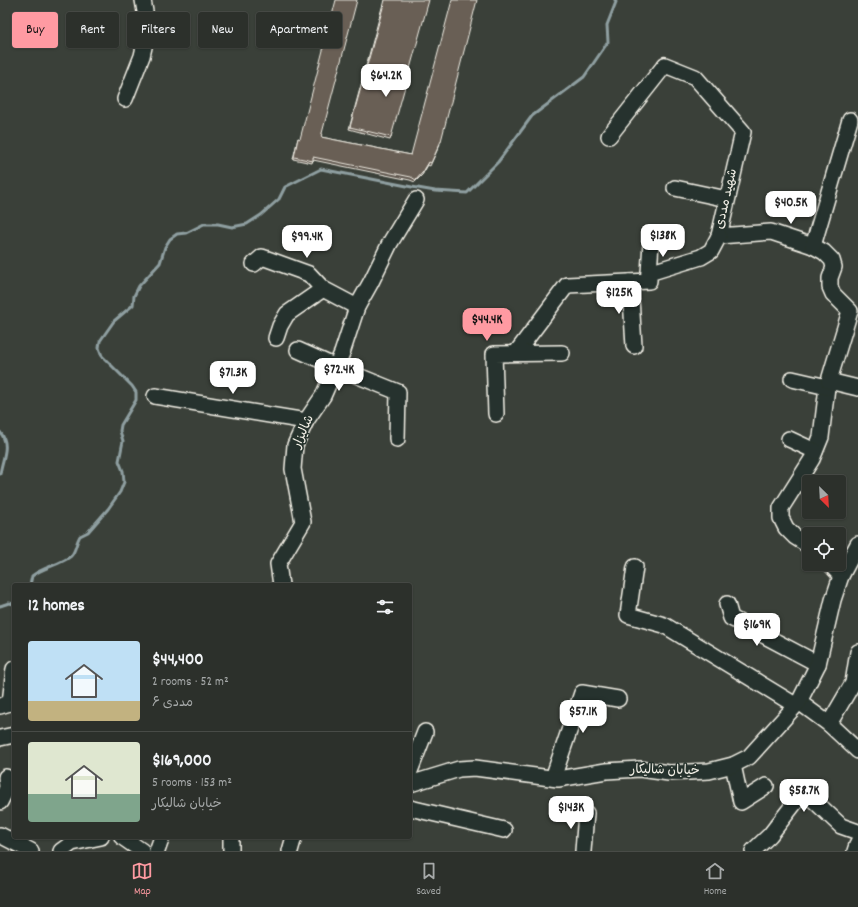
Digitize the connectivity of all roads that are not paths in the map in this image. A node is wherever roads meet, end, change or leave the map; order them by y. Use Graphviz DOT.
graph roads {
  1 [pos="143,0"];
  2 [pos="125,99"];
  3 [pos="850,120"];
  4 [pos="609,136"];
  5 [pos="675,188"];
  6 [pos="727,199"];
  7 [pos="416,200"];
  8 [pos="719,236"];
  9 [pos="650,243"];
  10 [pos="813,246"];
  11 [pos="254,264"];
  12 [pos="649,272"];
  13 [pos="630,282"];
  14 [pos="323,289"];
  15 [pos="357,307"];
  16 [pos="854,309"];
  17 [pos="276,338"];
  18 [pos="634,346"];
  19 [pos="298,350"];
  20 [pos="516,353"];
  21 [pos="562,353"];
  22 [pos="336,367"];
  23 [pos="792,379"];
  24 [pos="828,384"];
  25 [pos="858,388"];
  26 [pos="155,396"];
  27 [pos="496,414"];
  28 [pos="306,421"];
  29 [pos="397,439"];
  30 [pos="789,440"];
  31 [pos="815,451"];
  32 [pos="802,542"];
  33 [pos="858,544"];
  34 [pos="635,567"];
  35 [pos="836,571"];
  36 [pos="841,576"];
  37 [pos="281,583"];
  38 [pos="727,604"];
  39 [pos="858,652"];
  40 [pos="818,664"];
  41 [pos="12,686"];
  42 [pos="618,699"];
  43 [pos="797,704"];
  44 [pos="0,706"];
  45 [pos="829,724"];
  46 [pos="425,732"];
  47 [pos="12,736"];
  48 [pos="0,738"];
  49 [pos="858,751"];
  50 [pos="733,765"];
  51 [pos="412,766"];
  52 [pos="6,777"];
  53 [pos="553,778"];
  54 [pos="412,783"];
  55 [pos="766,786"];
  56 [pos="0,802"];
  57 [pos="412,808"];
  58 [pos="586,813"];
  59 [pos="504,830"];
  60 [pos="858,832"];
  61 [pos="0,835"];
  62 [pos="92,839"];
  63 [pos="125,839"];
  64 [pos="161,839"];
  65 [pos="231,839"];
  66 [pos="293,839"];
  67 [pos="858,842"];
  68 [pos="585,850"];
  69 [pos="31,851"];
  70 [pos="60,851"];
  71 [pos="142,851"];
  72 [pos="157,851"];
  73 [pos="231,851"];
  74 [pos="290,851"];
  75 [pos="753,851"];
  76 [pos="855,851"];
  1 -- 2 [label="street"];
  3 -- 10 [label="street"];
  4 -- 6 [label="street, شهید مددی"];
  5 -- 6 [label="street"];
  6 -- 8 [label="street, شهید مددی"];
  7 -- 15 [label="street, شالیزار"];
  8 -- 10 [label="street, شهید مددی"];
  8 -- 12 [label="street"];
  9 -- 12 [label="street"];
  10 -- 16 [label="street, شهید مددی"];
  11 -- 14 [label="street"];
  12 -- 13 [label="street"];
  13 -- 18 [label="street"];
  13 -- 20 [label="street"];
  14 -- 15 [label="street"];
  14 -- 17 [label="street"];
  15 -- 22 [label="street, شالیزار"];
  16 -- 24 [label="street, شهید مددی"];
  19 -- 22 [label="street"];
  20 -- 21 [label="street"];
  20 -- 27 [label="street"];
  22 -- 28 [label="street, شالیزار"];
  22 -- 29 [label="street"];
  23 -- 24 [label="street"];
  24 -- 25 [label="street"];
  24 -- 31 [label="street, شهید مددی"];
  26 -- 28 [label="street"];
  28 -- 37 [label="street, شالیزار"];
  30 -- 31 [label="street"];
  31 -- 32 [label="street, شهید مددی"];
  33 -- 36 [label="street, خیابان شالیکار"];
  34 -- 43 [label="street"];
  35 -- 36 [label="street"];
  36 -- 40 [label="street, خیابان شالیکار"];
  38 -- 40 [label="street"];
  39 -- 45 [label="street"];
  40 -- 43 [label="street, خیابان شالیکار"];
  41 -- 44 [label="street"];
  42 -- 53 [label="street"];
  43 -- 45 [label="street"];
  43 -- 50 [label="street, خیابان شالیکار"];
  45 -- 49 [label="street"];
  46 -- 51 [label="street"];
  47 -- 48 [label="street"];
  50 -- 53 [label="street, خیابان شالیکار"];
  50 -- 55 [label="street"];
  52 -- 56 [label="street"];
  53 -- 54 [label="street, خیابان شالیکار"];
  57 -- 59 [label="street"];
  58 -- 68 [label="street"];
  60 -- 75 [label="street"];
  61 -- 69 [label="street"];
  62 -- 70 [label="street"];
  63 -- 71 [label="street"];
  64 -- 72 [label="street"];
  65 -- 73 [label="street"];
  66 -- 74 [label="street"];
  67 -- 76 [label="street"];
}
